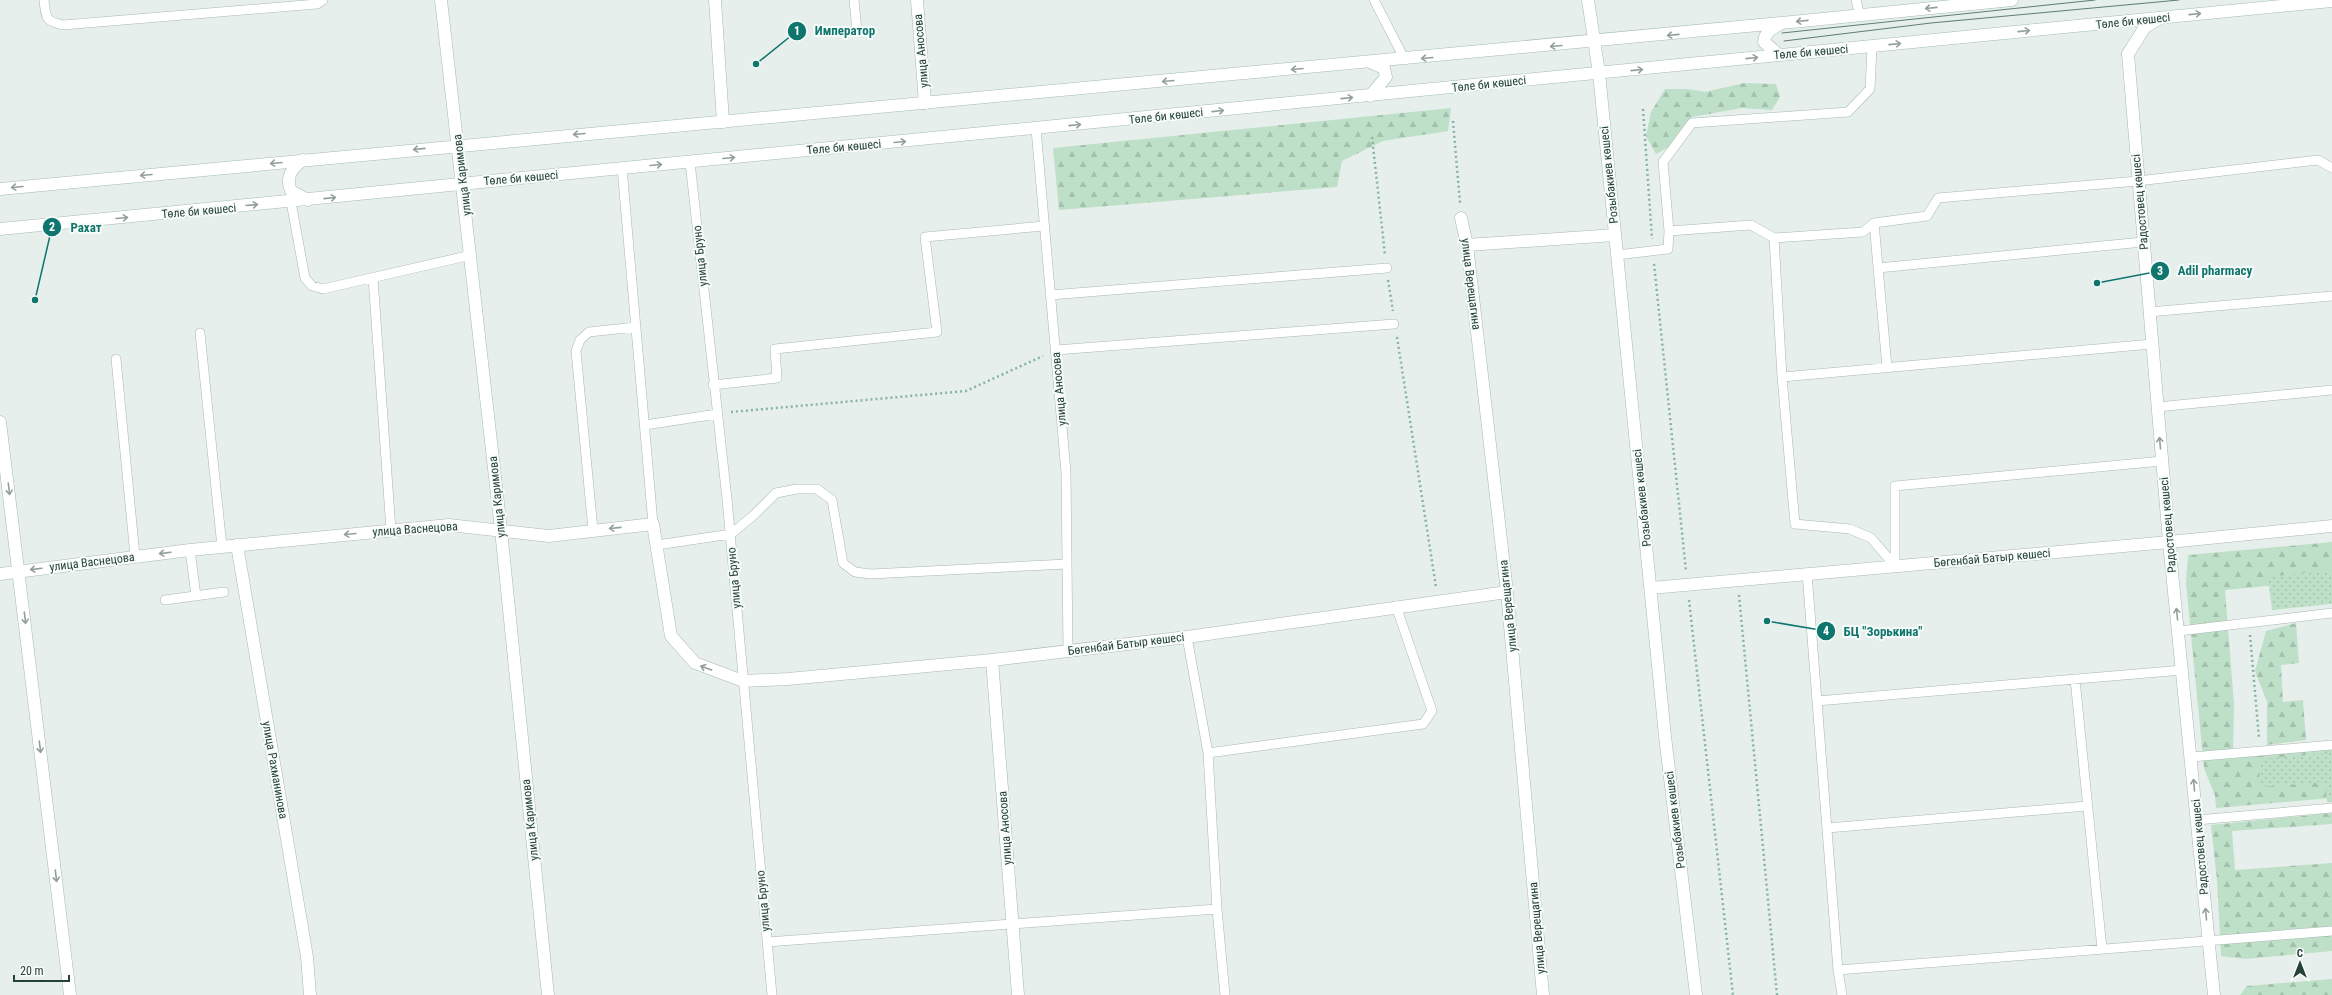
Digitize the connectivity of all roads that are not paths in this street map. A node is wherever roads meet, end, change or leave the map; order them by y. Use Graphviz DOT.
graph roads {
  1 [pos="44,0"];
  2 [pos="323,0"];
  3 [pos="441,0"];
  4 [pos="715,0"];
  5 [pos="854,0"];
  6 [pos="917,0"];
  7 [pos="1374,0"];
  8 [pos="1588,0"];
  9 [pos="1856,0"];
  10 [pos="2012,0"];
  11 [pos="1991,1"];
  12 [pos="2332,1"];
  13 [pos="1860,16"];
  14 [pos="2160,18"];
  15 [pos="1781,23"];
  16 [pos="857,31"];
  17 [pos="1595,43"];
  18 [pos="1872,47"];
  19 [pos="1779,55"];
  20 [pos="1405,60"];
  21 [pos="1370,63"];
  22 [pos="1599,73"];
  23 [pos="1370,96"];
  24 [pos="925,103"];
  25 [pos="723,122"];
  26 [pos="1036,129"];
  27 [pos="458,145"];
  28 [pos="303,160"];
  29 [pos="690,162"];
  30 [pos="622,168"];
  31 [pos="2332,168"];
  32 [pos="2138,181"];
  33 [pos="463,183"];
  34 [pos="0,189"];
  35 [pos="308,200"];
  36 [pos="291,202"];
  37 [pos="1461,218"];
  38 [pos="1874,223"];
  39 [pos="1044,226"];
  40 [pos="0,229"];
  41 [pos="1669,231"];
  42 [pos="1615,235"];
  43 [pos="1774,238"];
  44 [pos="2143,242"];
  45 [pos="1467,245"];
  46 [pos="471,255"];
  47 [pos="1617,255"];
  48 [pos="1387,268"];
  49 [pos="1878,268"];
  50 [pos="373,278"];
  51 [pos="1050,295"];
  52 [pos="2332,296"];
  53 [pos="2149,312"];
  54 [pos="1394,324"];
  55 [pos="636,327"];
  56 [pos="200,333"];
  57 [pos="2152,344"];
  58 [pos="1056,350"];
  59 [pos="116,359"];
  60 [pos="1887,367"];
  61 [pos="1782,377"];
  62 [pos="713,385"];
  63 [pos="2332,390"];
  64 [pos="2157,407"];
  65 [pos="717,414"];
  66 [pos="0,422"];
  67 [pos="645,424"];
  68 [pos="2162,461"];
  69 [pos="653,524"];
  70 [pos="2332,526"];
  71 [pos="391,530"];
  72 [pos="500,530"];
  73 [pos="593,530"];
  74 [pos="731,534"];
  75 [pos="2169,542"];
  76 [pos="237,545"];
  77 [pos="657,545"];
  78 [pos="222,547"];
  79 [pos="190,550"];
  80 [pos="135,556"];
  81 [pos="1067,564"];
  82 [pos="1895,566"];
  83 [pos="19,572"];
  84 [pos="1807,573"];
  85 [pos="0,574"];
  86 [pos="1651,588"];
  87 [pos="224,592"];
  88 [pos="1507,592"];
  89 [pos="196,596"];
  90 [pos="165,600"];
  91 [pos="1396,606"];
  92 [pos="2332,613"];
  93 [pos="2179,631"];
  94 [pos="1187,637"];
  95 [pos="1068,651"];
  96 [pos="992,660"];
  97 [pos="2183,670"];
  98 [pos="2075,679"];
  99 [pos="743,681"];
  100 [pos="1817,701"];
  101 [pos="2332,744"];
  102 [pos="1208,753"];
  103 [pos="2191,757"];
  104 [pos="2088,806"];
  105 [pos="2332,808"];
  106 [pos="2197,820"];
  107 [pos="1827,828"];
  108 [pos="1217,909"];
  109 [pos="1012,924"];
  110 [pos="2332,931"];
  111 [pos="2208,941"];
  112 [pos="767,942"];
  113 [pos="2102,949"];
  114 [pos="1838,970"];
  115 [pos="70,995"];
  116 [pos="310,995"];
  117 [pos="548,995"];
  118 [pos="772,995"];
  119 [pos="1018,995"];
  120 [pos="1225,995"];
  121 [pos="1543,995"];
  122 [pos="1696,995"];
  123 [pos="1842,995"];
  124 [pos="2214,995"];
  1 -- 2 [label="lane"];
  3 -- 27 [label="street, улица Каримова"];
  4 -- 25 [label="street"];
  5 -- 16 [label="lane"];
  6 -- 24 [label="street, улица Аносова"];
  7 -- 20 [label="lane"];
  8 -- 17 [label="street, Розыбакиев көшесі"];
  9 -- 13 [label="lane"];
  10 -- 11 [label="street"];
  11 -- 13 [label="street, one-way"];
  14 -- 12 [label="street, Төле би көшесі, one-way"];
  13 -- 15 [label="street, one-way"];
  18 -- 14 [label="street, Төле би көшесі, one-way"];
  14 -- 32 [label="street, Радостовец көшесі"];
  15 -- 17 [label="street, one-way"];
  15 -- 19 [label="street"];
  17 -- 20 [label="street, one-way"];
  17 -- 22 [label="street, Розыбакиев көшесі"];
  18 -- 19 [label="street, Төле би көшесі"];
  18 -- 41 [label="lane"];
  22 -- 19 [label="street, Төле би көшесі, one-way"];
  20 -- 21 [label="street"];
  21 -- 23 [label="street"];
  21 -- 24 [label="street, one-way"];
  22 -- 23 [label="street, Төле би көшесі"];
  22 -- 42 [label="street, Розыбакиев көшесі"];
  26 -- 23 [label="street, Төле би көшесі, one-way"];
  24 -- 25 [label="street"];
  25 -- 27 [label="street, one-way"];
  29 -- 26 [label="street, Төле би көшесі, one-way"];
  26 -- 39 [label="lane, улица Аносова"];
  27 -- 28 [label="street, one-way"];
  27 -- 33 [label="street, улица Каримова"];
  28 -- 34 [label="street, one-way"];
  28 -- 35 [label="street"];
  30 -- 29 [label="street, Төле би көшесі, one-way"];
  29 -- 62 [label="lane, улица Бруно"];
  30 -- 33 [label="street, Төле би көшесі"];
  30 -- 55 [label="lane"];
  31 -- 32 [label="lane"];
  32 -- 38 [label="lane"];
  32 -- 44 [label="street, Радостовец көшесі"];
  35 -- 33 [label="street, Төле би көшесі, one-way"];
  33 -- 46 [label="street, улица Каримова"];
  35 -- 36 [label="street, Төле би көшесі"];
  40 -- 36 [label="street, Төле би көшесі, one-way"];
  36 -- 50 [label="lane"];
  37 -- 45 [label="street, улица Верещагина"];
  38 -- 43 [label="lane"];
  38 -- 49 [label="lane"];
  39 -- 51 [label="lane, улица Аносова"];
  39 -- 62 [label="lane"];
  41 -- 43 [label="lane"];
  41 -- 47 [label="lane"];
  42 -- 45 [label="street"];
  42 -- 47 [label="street, Розыбакиев көшесі"];
  43 -- 61 [label="lane"];
  44 -- 49 [label="lane"];
  44 -- 53 [label="street, Радостовец көшесі"];
  45 -- 88 [label="street, улица Верещагина"];
  46 -- 50 [label="lane"];
  46 -- 72 [label="street, улица Каримова"];
  47 -- 86 [label="street, Розыбакиев көшесі"];
  48 -- 51 [label="lane"];
  49 -- 60 [label="lane"];
  50 -- 71 [label="lane"];
  51 -- 58 [label="lane, улица Аносова"];
  52 -- 53 [label="lane"];
  53 -- 57 [label="street, Радостовец көшесі"];
  54 -- 58 [label="lane"];
  55 -- 67 [label="lane"];
  55 -- 73 [label="lane"];
  56 -- 78 [label="lane"];
  57 -- 60 [label="lane"];
  57 -- 64 [label="street, Радостовец көшесі"];
  58 -- 81 [label="lane, улица Аносова"];
  59 -- 80 [label="lane"];
  60 -- 61 [label="lane"];
  61 -- 82 [label="lane"];
  62 -- 65 [label="lane, улица Бруно"];
  63 -- 64 [label="lane"];
  68 -- 64 [label="street, Радостовец көшесі, one-way"];
  65 -- 67 [label="lane"];
  65 -- 74 [label="lane, улица Бруно"];
  66 -- 83 [label="street, one-way"];
  67 -- 69 [label="lane"];
  68 -- 75 [label="street, Радостовец көшесі"];
  68 -- 82 [label="lane"];
  69 -- 73 [label="street, улица Васнецова, one-way"];
  69 -- 77 [label="street"];
  70 -- 75 [label="street, Бөгенбай Батыр көшесі"];
  71 -- 72 [label="street, улица Васнецова"];
  71 -- 76 [label="street, улица Васнецова, one-way"];
  72 -- 73 [label="street, улица Васнецова"];
  72 -- 117 [label="street, улица Каримова"];
  74 -- 77 [label="lane"];
  74 -- 81 [label="lane"];
  74 -- 99 [label="lane, улица Бруно"];
  75 -- 82 [label="street, Бөгенбай Батыр көшесі"];
  93 -- 75 [label="street, Радостовец көшесі, one-way"];
  76 -- 78 [label="street, улица Васнецова"];
  76 -- 116 [label="street, улица Рахманинова"];
  99 -- 77 [label="street, one-way"];
  78 -- 79 [label="street, улица Васнецова"];
  79 -- 80 [label="street, улица Васнецова, one-way"];
  79 -- 89 [label="lane"];
  80 -- 83 [label="street, улица Васнецова, one-way"];
  81 -- 95 [label="lane, улица Аносова"];
  82 -- 84 [label="street, Бөгенбай Батыр көшесі"];
  83 -- 85 [label="street, улица Васнецова"];
  83 -- 115 [label="street, one-way"];
  84 -- 86 [label="street, Бөгенбай Батыр көшесі"];
  84 -- 100 [label="lane"];
  86 -- 122 [label="street, Розыбакиев көшесі"];
  87 -- 89 [label="lane"];
  88 -- 91 [label="street, Бөгенбай Батыр көшесі"];
  88 -- 121 [label="street, улица Верещагина"];
  89 -- 90 [label="lane"];
  91 -- 94 [label="street, Бөгенбай Батыр көшесі"];
  91 -- 102 [label="lane"];
  92 -- 93 [label="lane"];
  93 -- 97 [label="street, Радостовец көшесі"];
  94 -- 95 [label="street, Бөгенбай Батыр көшесі"];
  94 -- 102 [label="lane"];
  95 -- 96 [label="street, Бөгенбай Батыр көшесі"];
  96 -- 99 [label="street, Бөгенбай Батыр көшесі"];
  96 -- 109 [label="street, улица Аносова"];
  97 -- 98 [label="lane"];
  97 -- 103 [label="street, Радостовец көшесі"];
  98 -- 100 [label="lane"];
  98 -- 104 [label="lane"];
  99 -- 112 [label="lane, улица Бруно"];
  100 -- 107 [label="lane"];
  101 -- 103 [label="lane"];
  102 -- 108 [label="lane"];
  106 -- 103 [label="street, Радостовец көшесі, one-way"];
  104 -- 107 [label="lane"];
  104 -- 113 [label="lane"];
  105 -- 106 [label="lane"];
  111 -- 106 [label="street, Радостовец көшесі, one-way"];
  107 -- 114 [label="lane"];
  108 -- 109 [label="lane"];
  108 -- 120 [label="lane"];
  109 -- 112 [label="lane"];
  109 -- 119 [label="street, улица Аносова"];
  110 -- 111 [label="lane"];
  111 -- 113 [label="lane"];
  111 -- 124 [label="street, Радостовец көшесі"];
  112 -- 118 [label="lane, улица Бруно"];
  113 -- 114 [label="lane"];
  114 -- 123 [label="lane"];
}
